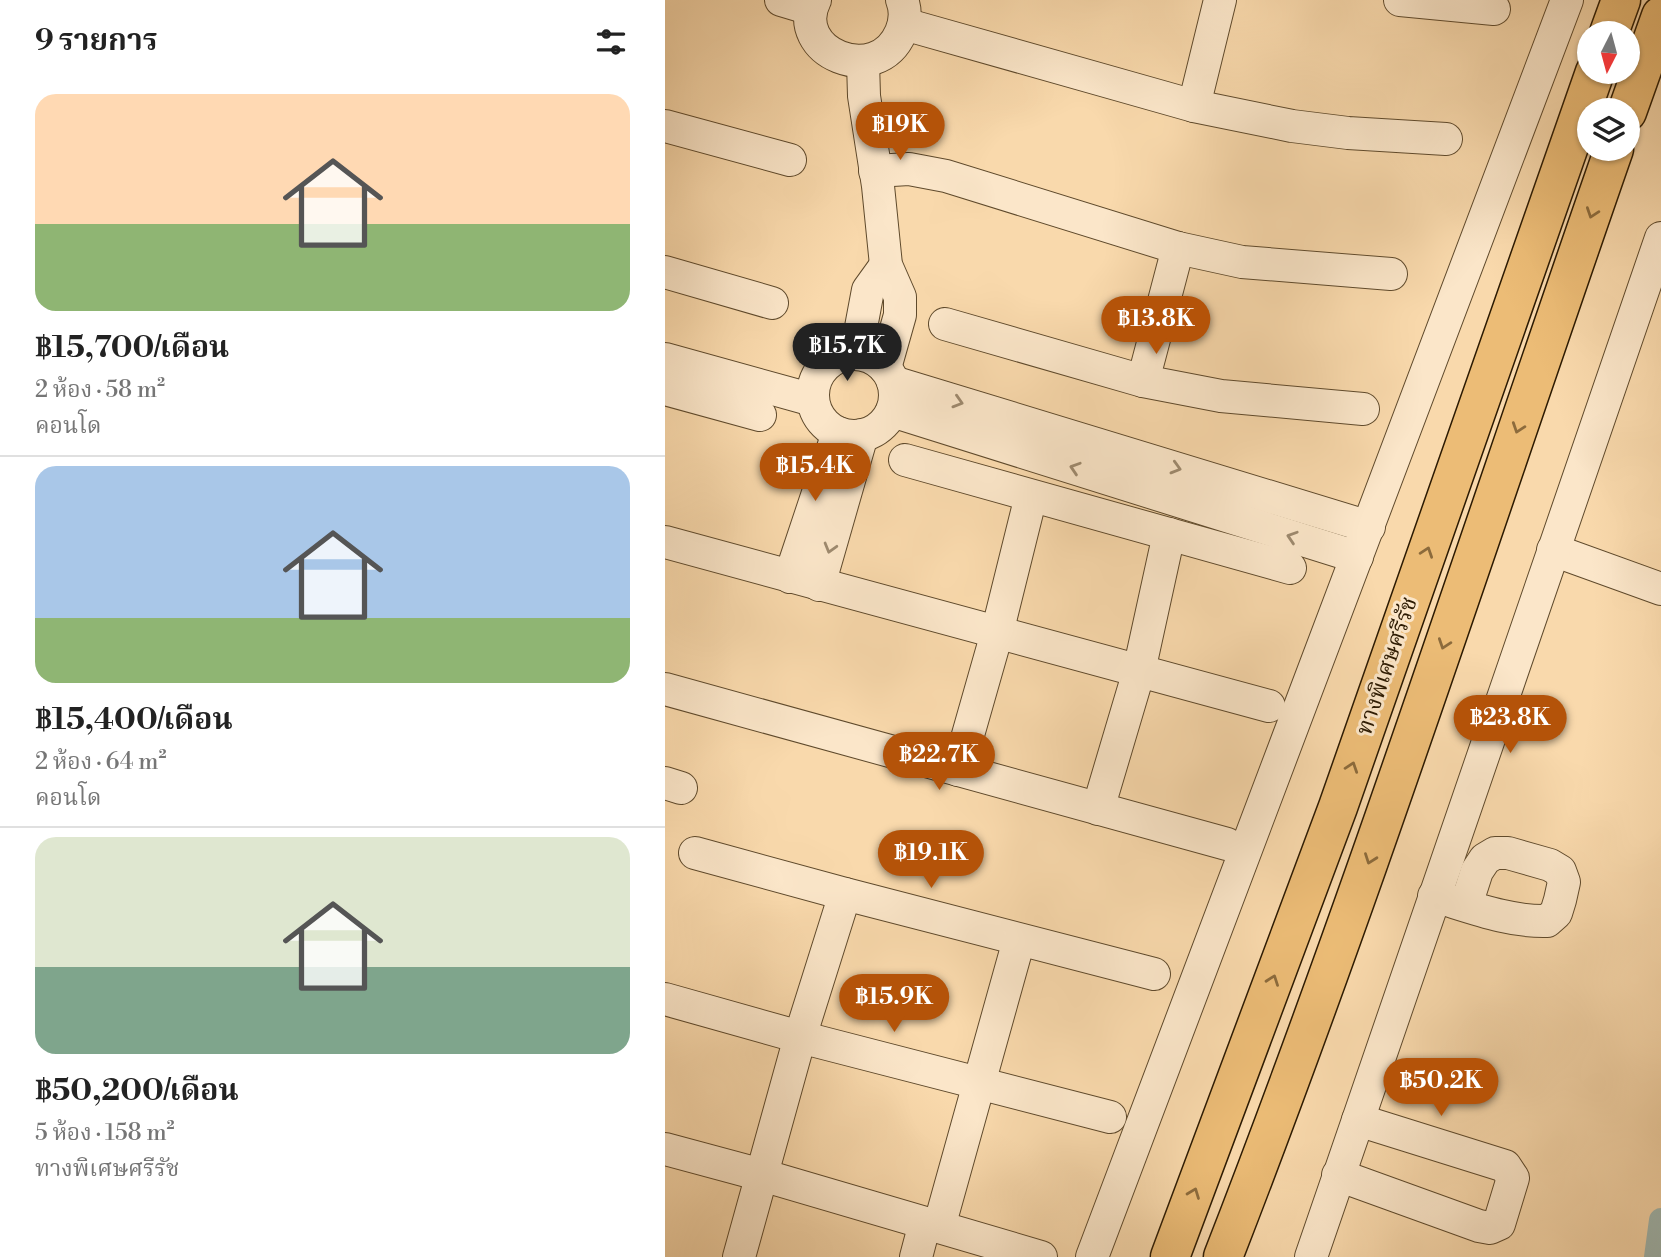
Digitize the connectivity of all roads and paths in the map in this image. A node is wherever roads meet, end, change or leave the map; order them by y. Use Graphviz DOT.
graph roads {
  1 [pos="781,0"];
  2 [pos="1220,0"];
  3 [pos="1400,0"];
  4 [pos="1567,0"];
  5 [pos="1621,0"];
  6 [pos="813,4"];
  7 [pos="1494,9"];
  8 [pos="903,12"];
  9 [pos="1661,16"];
  10 [pos="1613,21"];
  11 [pos="863,62"];
  12 [pos="1591,84"];
  13 [pos="1632,98"];
  14 [pos="1194,106"];
  15 [pos="665,126"];
  16 [pos="1446,139"];
  17 [pos="790,160"];
  18 [pos="1611,161"];
  19 [pos="875,171"];
  20 [pos="1661,238"];
  21 [pos="1178,248"];
  22 [pos="886,265"];
  23 [pos="665,272"];
  24 [pos="1391,274"];
  25 [pos="772,303"];
  26 [pos="945,324"];
  27 [pos="856,354"];
  28 [pos="665,359"];
  29 [pos="1143,381"];
  30 [pos="890,387"];
  31 [pos="665,389"];
  32 [pos="813,400"];
  33 [pos="1363,409"];
  34 [pos="760,415"];
  35 [pos="850,434"];
  36 [pos="905,460"];
  37 [pos="1031,496"];
  38 [pos="1369,527"];
  39 [pos="1169,534"];
  40 [pos="665,542"];
  41 [pos="1553,550"];
  42 [pos="1357,558"];
  43 [pos="1290,568"];
  44 [pos="804,581"];
  45 [pos="1661,589"];
  46 [pos="997,633"];
  47 [pos="1139,671"];
  48 [pos="665,689"];
  49 [pos="1269,706"];
  50 [pos="958,770"];
  51 [pos="1098,809"];
  52 [pos="1227,844"];
  53 [pos="695,853"];
  54 [pos="845,894"];
  55 [pos="1434,896"];
  56 [pos="1466,905"];
  57 [pos="1019,940"];
  58 [pos="1154,974"];
  59 [pos="665,999"];
  60 [pos="800,1037"];
  61 [pos="980,1083"];
  62 [pos="1110,1117"];
  63 [pos="1358,1120"];
  64 [pos="665,1149"];
  65 [pos="762,1175"];
  66 [pos="1338,1175"];
  67 [pos="932,1225"];
  68 [pos="739,1257"];
  69 [pos="916,1257"];
  70 [pos="1041,1257"];
  71 [pos="1092,1257"];
  72 [pos="1170,1257"];
  73 [pos="1223,1257"];
  74 [pos="1311,1257"];
  1 -- 6 [label="street"];
  2 -- 14 [label="street"];
  3 -- 7 [label="street"];
  4 -- 38 [label="street"];
  5 -- 10 [label="highway"];
  6 -- 11 [label="street"];
  8 -- 11 [label="street"];
  8 -- 14 [label="street"];
  9 -- 13 [label="highway"];
  11 -- 19 [label="street"];
  72 -- 12 [label="highway, ทางพิเศษศรีรัช, one-way"];
  14 -- 16 [label="street"];
  15 -- 17 [label="street"];
  18 -- 73 [label="highway, ทางพิเศษศรีรัช, one-way"];
  19 -- 21 [label="street"];
  19 -- 22 [label="street"];
  20 -- 41 [label="street"];
  21 -- 24 [label="street"];
  21 -- 29 [label="street"];
  22 -- 27 [label="street"];
  22 -- 30 [label="street"];
  23 -- 25 [label="street"];
  26 -- 29 [label="street"];
  27 -- 30 [label="street"];
  27 -- 32 [label="street"];
  28 -- 32 [label="street"];
  29 -- 33 [label="street"];
  30 -- 35 [label="street"];
  30 -- 38 [label="street, one-way"];
  42 -- 30 [label="street, one-way"];
  31 -- 34 [label="street"];
  32 -- 35 [label="street"];
  35 -- 44 [label="street"];
  36 -- 37 [label="street"];
  37 -- 39 [label="street"];
  37 -- 46 [label="street"];
  38 -- 42 [label="street"];
  39 -- 43 [label="street"];
  39 -- 47 [label="street"];
  40 -- 44 [label="street"];
  41 -- 45 [label="street"];
  41 -- 55 [label="street"];
  42 -- 71 [label="street"];
  44 -- 46 [label="street"];
  46 -- 47 [label="street"];
  46 -- 50 [label="street"];
  47 -- 49 [label="street"];
  47 -- 51 [label="street"];
  48 -- 50 [label="street"];
  50 -- 51 [label="street"];
  51 -- 52 [label="street"];
  53 -- 54 [label="street"];
  54 -- 57 [label="street"];
  54 -- 60 [label="street"];
  55 -- 56 [label="street"];
  55 -- 63 [label="street"];
  57 -- 58 [label="street"];
  57 -- 61 [label="street"];
  59 -- 60 [label="street"];
  60 -- 61 [label="street"];
  60 -- 65 [label="street"];
  61 -- 62 [label="street"];
  61 -- 67 [label="street"];
  63 -- 66 [label="street"];
  63 -- 66 [label="street"];
  64 -- 65 [label="street"];
  65 -- 67 [label="street"];
  65 -- 68 [label="street"];
  66 -- 74 [label="street"];
  67 -- 69 [label="street"];
  67 -- 70 [label="street"];
}
